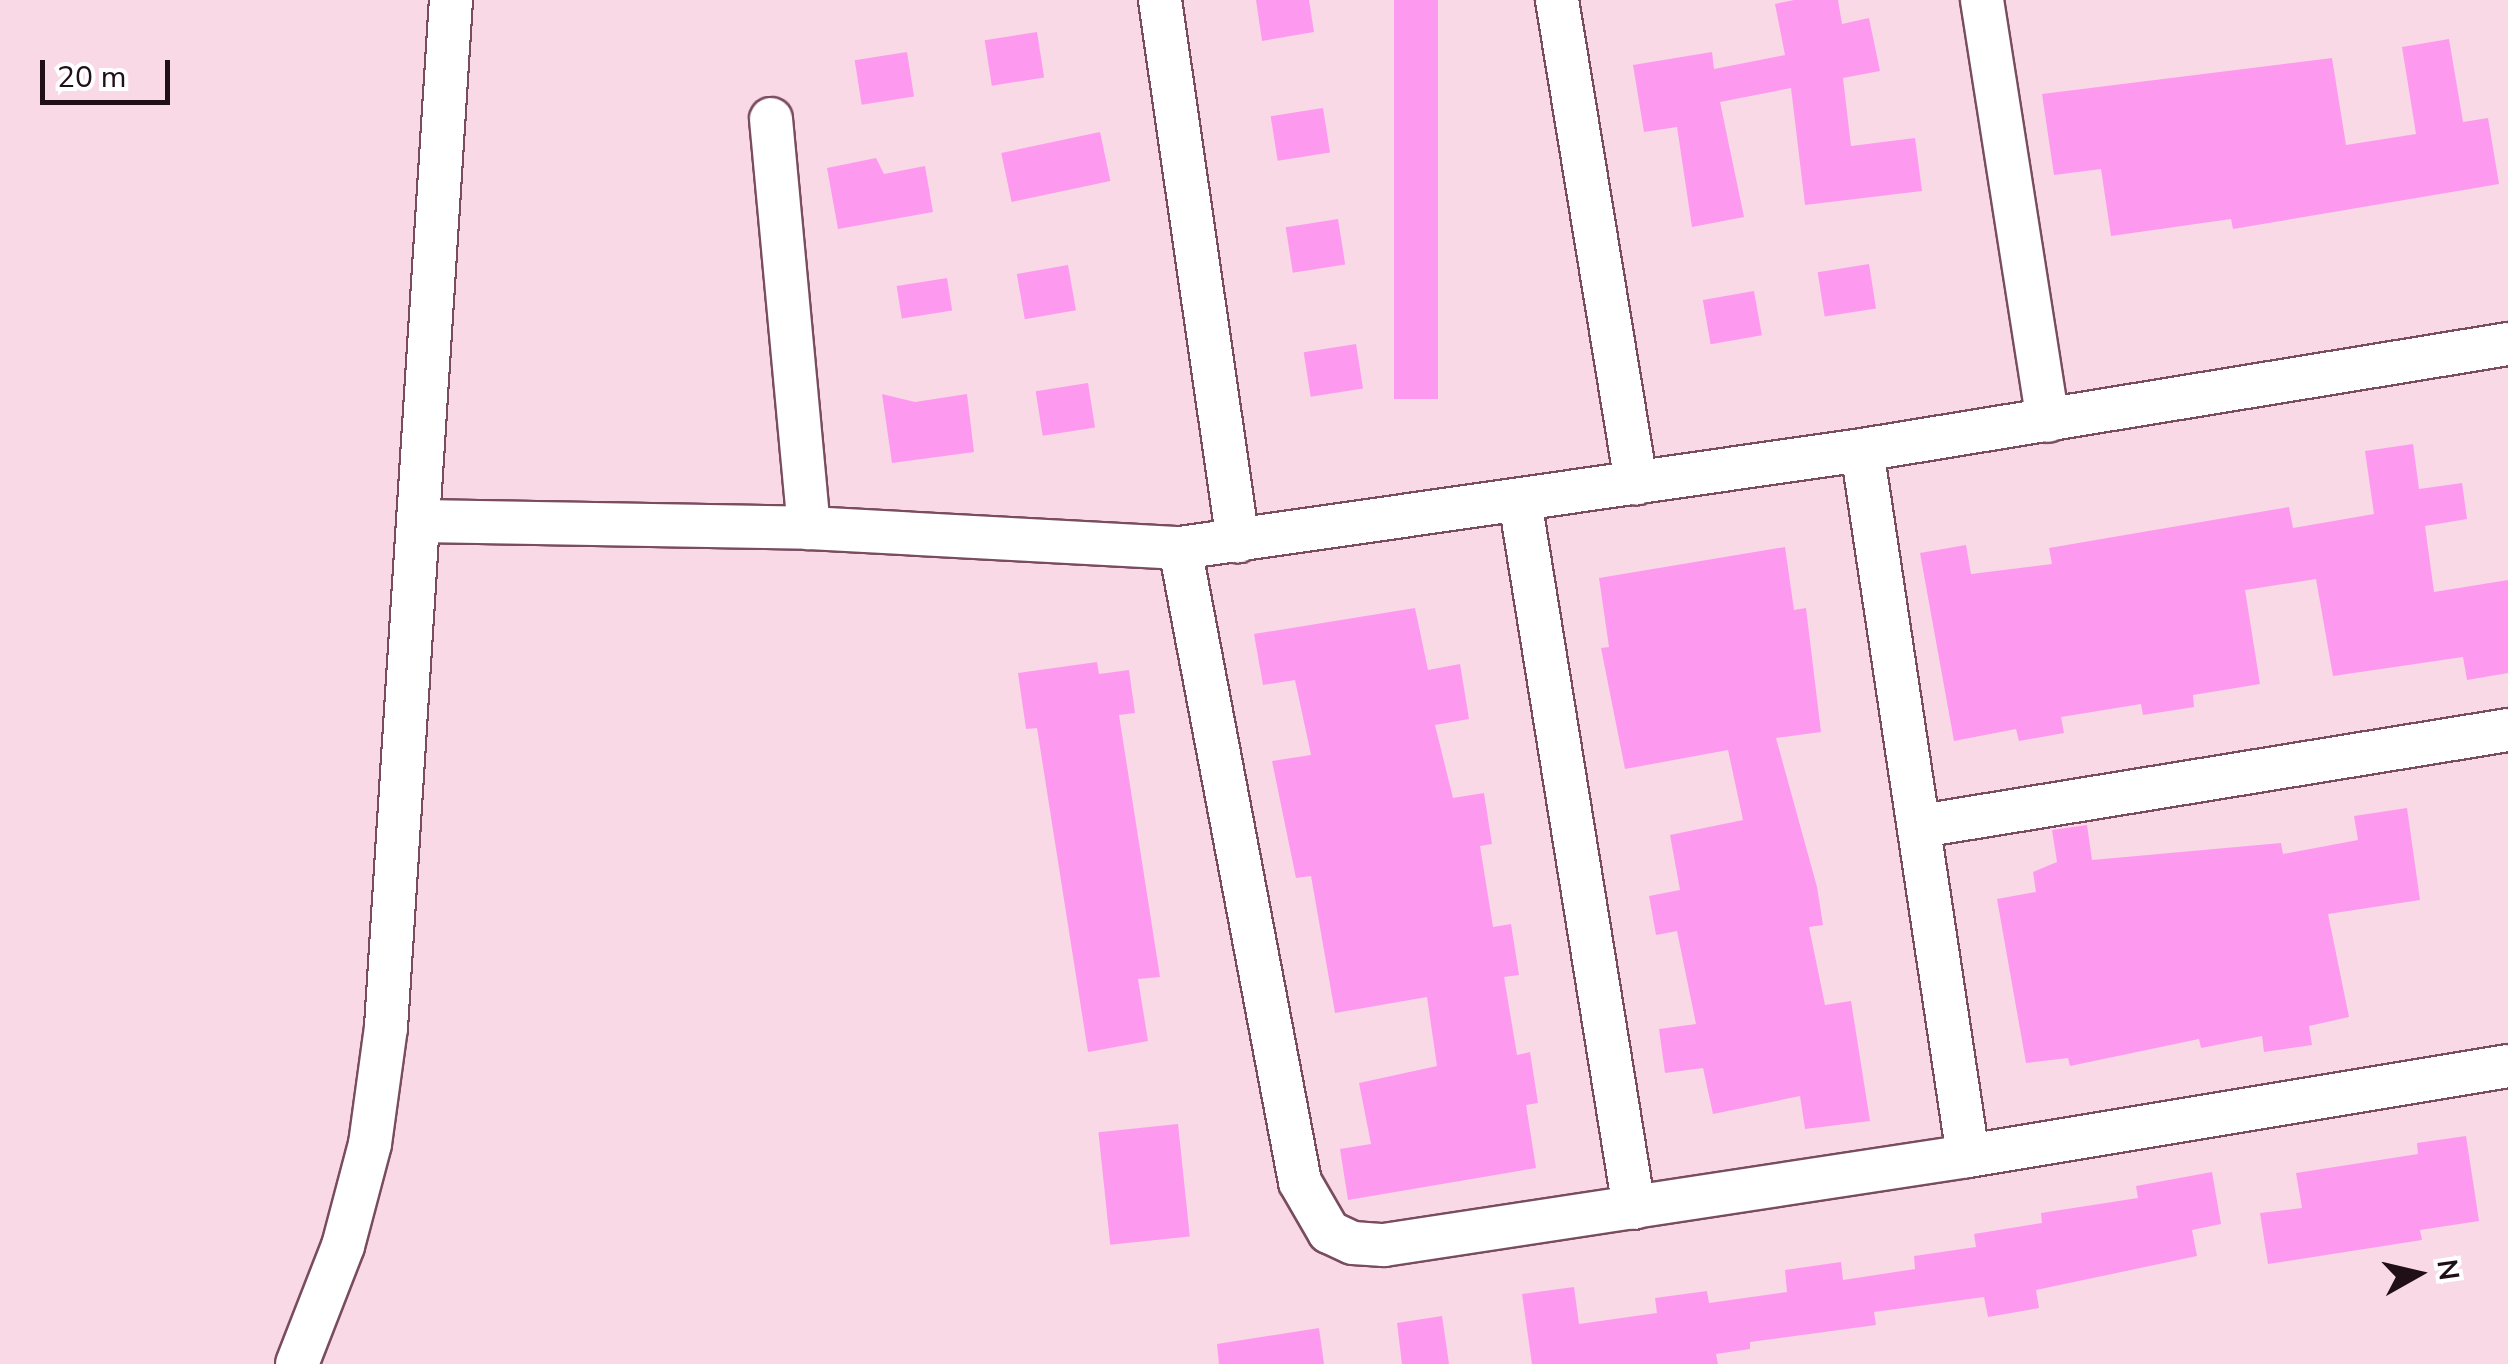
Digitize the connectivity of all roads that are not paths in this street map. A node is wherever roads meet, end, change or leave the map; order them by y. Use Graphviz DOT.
graph roads {
  1 [pos="451,0"];
  2 [pos="1160,0"];
  3 [pos="1556,0"];
  4 [pos="1982,0"];
  5 [pos="771,119"];
  6 [pos="2508,344"];
  7 [pos="2048,421"];
  8 [pos="1862,450"];
  9 [pos="1636,484"];
  10 [pos="1520,500"];
  11 [pos="421,521"];
  12 [pos="809,528"];
  13 [pos="1238,541"];
  14 [pos="1180,548"];
  15 [pos="2508,730"];
  16 [pos="1922,826"];
  17 [pos="2508,1066"];
  18 [pos="1968,1156"];
  19 [pos="1634,1208"];
  20 [pos="296,1364"];
  1 -- 11 [label="street"];
  2 -- 13 [label="street"];
  3 -- 9 [label="street"];
  4 -- 7 [label="street"];
  5 -- 12 [label="street"];
  6 -- 7 [label="street"];
  7 -- 8 [label="street"];
  8 -- 9 [label="street"];
  8 -- 16 [label="street"];
  9 -- 10 [label="street"];
  10 -- 13 [label="street"];
  10 -- 19 [label="street"];
  11 -- 12 [label="street"];
  11 -- 20 [label="street"];
  12 -- 14 [label="street"];
  13 -- 14 [label="street"];
  14 -- 19 [label="street"];
  15 -- 16 [label="street"];
  16 -- 18 [label="street"];
  17 -- 18 [label="street"];
  18 -- 19 [label="street"];
}
